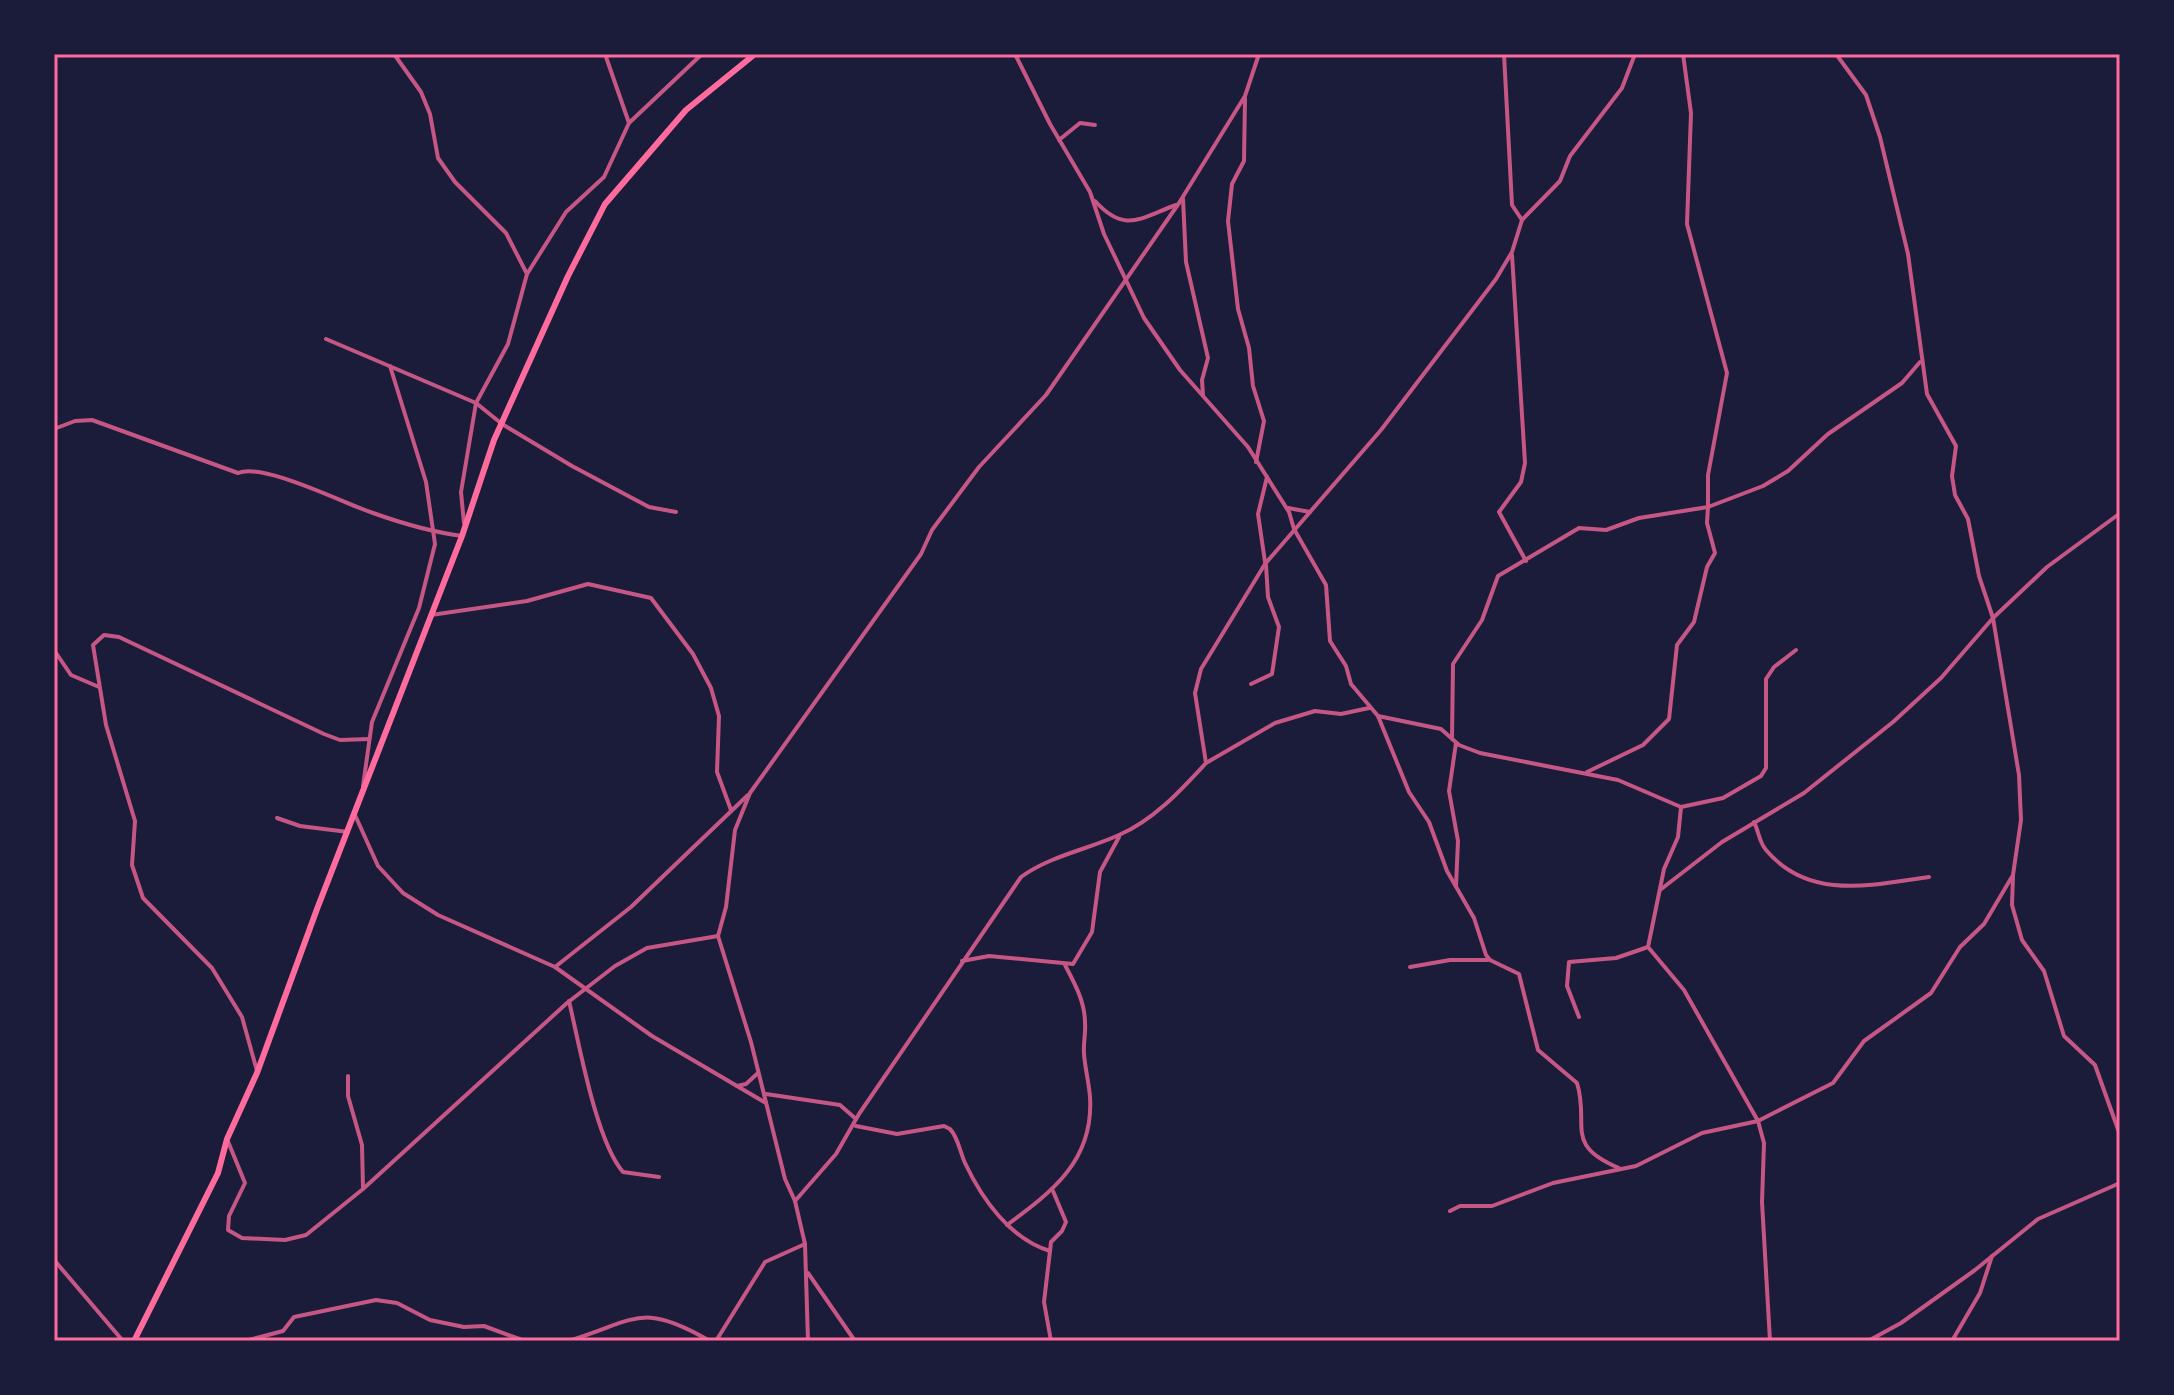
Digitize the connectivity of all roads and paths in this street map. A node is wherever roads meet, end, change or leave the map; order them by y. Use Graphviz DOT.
graph roads {
  1 [pos="394,54"];
  2 [pos="605,54"];
  3 [pos="702,54"];
  4 [pos="755,54"];
  5 [pos="1015,54"];
  6 [pos="1259,54"];
  7 [pos="1504,54"];
  8 [pos="1635,54"];
  9 [pos="1683,54"];
  10 [pos="1836,54"];
  11 [pos="1245,96"];
  12 [pos="629,123"];
  13 [pos="1095,125"];
  14 [pos="1059,140"];
  15 [pos="1183,197"];
  16 [pos="1094,199"];
  17 [pos="1179,203"];
  18 [pos="1522,220"];
  19 [pos="1512,252"];
  20 [pos="527,274"];
  21 [pos="1127,275"];
  22 [pos="326,339"];
  23 [pos="1921,360"];
  24 [pos="390,366"];
  25 [pos="1203,395"];
  26 [pos="476,403"];
  27 [pos="502,424"];
  28 [pos="54,429"];
  29 [pos="1256,462"];
  30 [pos="1267,477"];
  31 [pos="1286,506"];
  32 [pos="1708,507"];
  33 [pos="676,512"];
  34 [pos="1310,512"];
  35 [pos="2119,514"];
  36 [pos="464,523"];
  37 [pos="1294,529"];
  38 [pos="435,531"];
  39 [pos="462,536"];
  40 [pos="1526,561"];
  41 [pos="1266,564"];
  42 [pos="431,615"];
  43 [pos="1993,618"];
  44 [pos="54,650"];
  45 [pos="1796,650"];
  46 [pos="1251,684"];
  47 [pos="99,687"];
  48 [pos="1369,708"];
  49 [pos="1378,716"];
  50 [pos="369,739"];
  51 [pos="1454,740"];
  52 [pos="1206,763"];
  53 [pos="1587,772"];
  54 [pos="364,792"];
  55 [pos="750,793"];
  56 [pos="1681,807"];
  57 [pos="731,810"];
  58 [pos="355,815"];
  59 [pos="277,818"];
  60 [pos="1754,822"];
  61 [pos="348,832"];
  62 [pos="1121,835"];
  63 [pos="2013,875"];
  64 [pos="1929,877"];
  65 [pos="1456,886"];
  66 [pos="1660,890"];
  67 [pos="718,936"];
  68 [pos="1648,947"];
  69 [pos="1490,960"];
  70 [pos="962,961"];
  71 [pos="1065,965"];
  72 [pos="555,967"];
  73 [pos="1410,967"];
  74 [pos="583,990"];
  75 [pos="569,1001"];
  76 [pos="1579,1017"];
  77 [pos="257,1073"];
  78 [pos="758,1073"];
  79 [pos="348,1076"];
  80 [pos="735,1086"];
  81 [pos="766,1094"];
  82 [pos="767,1103"];
  83 [pos="1758,1121"];
  84 [pos="856,1122"];
  85 [pos="2120,1135"];
  86 [pos="227,1139"];
  87 [pos="1621,1169"];
  88 [pos="659,1177"];
  89 [pos="2120,1183"];
  90 [pos="363,1189"];
  91 [pos="1053,1191"];
  92 [pos="795,1201"];
  93 [pos="1450,1211"];
  94 [pos="1007,1225"];
  95 [pos="805,1244"];
  96 [pos="1050,1251"];
  97 [pos="1993,1254"];
  98 [pos="55,1261"];
  99 [pos="806,1271"];
  100 [pos="123,1341"];
  101 [pos="134,1341"];
  102 [pos="245,1341"];
  103 [pos="525,1341"];
  104 [pos="568,1341"];
  105 [pos="713,1341"];
  106 [pos="808,1341"];
  107 [pos="855,1341"];
  108 [pos="1051,1341"];
  109 [pos="1770,1341"];
  110 [pos="1868,1341"];
  111 [pos="1952,1341"];
  1 -- 20 [label="street"];
  2 -- 12 [label="street"];
  3 -- 12 [label="street"];
  4 -- 27 [label="highway"];
  5 -- 14 [label="street"];
  6 -- 11 [label="street"];
  7 -- 18 [label="street"];
  8 -- 18 [label="street"];
  9 -- 32 [label="street"];
  10 -- 23 [label="street"];
  11 -- 15 [label="street"];
  11 -- 29 [label="street"];
  12 -- 20 [label="street"];
  13 -- 14 [label="street"];
  14 -- 16 [label="street"];
  15 -- 17 [label="street"];
  15 -- 25 [label="street"];
  16 -- 17 [label="street"];
  16 -- 21 [label="street"];
  17 -- 21 [label="street"];
  18 -- 19 [label="street"];
  19 -- 34 [label="street"];
  19 -- 40 [label="street"];
  20 -- 26 [label="street"];
  21 -- 25 [label="street"];
  21 -- 55 [label="street"];
  22 -- 24 [label="street"];
  23 -- 32 [label="street"];
  23 -- 43 [label="street"];
  24 -- 26 [label="street"];
  24 -- 38 [label="street"];
  25 -- 29 [label="street"];
  26 -- 27 [label="street"];
  26 -- 36 [label="street"];
  27 -- 33 [label="street"];
  27 -- 36 [label="highway"];
  28 -- 38 [label="street"];
  29 -- 30 [label="street"];
  30 -- 31 [label="street"];
  30 -- 41 [label="street"];
  31 -- 34 [label="street"];
  31 -- 37 [label="street"];
  32 -- 40 [label="street"];
  32 -- 53 [label="street"];
  34 -- 37 [label="street"];
  35 -- 43 [label="street"];
  36 -- 39 [label="highway"];
  37 -- 41 [label="street"];
  37 -- 48 [label="street"];
  38 -- 39 [label="street"];
  38 -- 50 [label="street"];
  39 -- 42 [label="highway"];
  40 -- 51 [label="street"];
  41 -- 46 [label="street"];
  41 -- 52 [label="street"];
  42 -- 54 [label="highway"];
  42 -- 57 [label="street"];
  43 -- 60 [label="street"];
  43 -- 63 [label="street"];
  44 -- 47 [label="street"];
  45 -- 56 [label="street"];
  47 -- 50 [label="street"];
  47 -- 77 [label="street"];
  48 -- 49 [label="street"];
  48 -- 52 [label="street"];
  49 -- 51 [label="street"];
  49 -- 65 [label="street"];
  50 -- 54 [label="street"];
  51 -- 53 [label="street"];
  51 -- 65 [label="street"];
  52 -- 62 [label="street"];
  53 -- 56 [label="street"];
  54 -- 58 [label="highway"];
  55 -- 57 [label="street"];
  55 -- 67 [label="street"];
  56 -- 66 [label="street"];
  57 -- 72 [label="street"];
  58 -- 61 [label="highway"];
  58 -- 72 [label="street"];
  59 -- 61 [label="street"];
  60 -- 64 [label="street"];
  60 -- 66 [label="street"];
  61 -- 77 [label="highway"];
  62 -- 70 [label="street"];
  62 -- 71 [label="street"];
  63 -- 83 [label="street"];
  63 -- 85 [label="street"];
  65 -- 69 [label="street"];
  66 -- 68 [label="street"];
  67 -- 74 [label="street"];
  67 -- 78 [label="street"];
  68 -- 76 [label="street"];
  68 -- 83 [label="street"];
  69 -- 73 [label="street"];
  69 -- 87 [label="street"];
  70 -- 71 [label="street"];
  70 -- 84 [label="street"];
  71 -- 91 [label="street"];
  72 -- 74 [label="street"];
  74 -- 75 [label="street"];
  74 -- 80 [label="street"];
  75 -- 88 [label="street"];
  75 -- 90 [label="street"];
  77 -- 86 [label="highway"];
  78 -- 80 [label="street"];
  78 -- 81 [label="street"];
  79 -- 90 [label="street"];
  80 -- 82 [label="street"];
  81 -- 82 [label="street"];
  81 -- 84 [label="street"];
  82 -- 92 [label="street"];
  83 -- 87 [label="street"];
  83 -- 109 [label="street"];
  84 -- 92 [label="street"];
  84 -- 94 [label="street"];
  86 -- 90 [label="street"];
  86 -- 101 [label="highway"];
  87 -- 93 [label="street"];
  89 -- 97 [label="street"];
  91 -- 94 [label="street"];
  91 -- 96 [label="street"];
  92 -- 95 [label="street"];
  94 -- 96 [label="street"];
  95 -- 99 [label="street"];
  95 -- 105 [label="street"];
  96 -- 108 [label="street"];
  97 -- 110 [label="street"];
  97 -- 111 [label="street"];
  98 -- 100 [label="street"];
  99 -- 106 [label="street"];
  99 -- 107 [label="street"];
  102 -- 103 [label="street"];
  104 -- 105 [label="street"];
}
